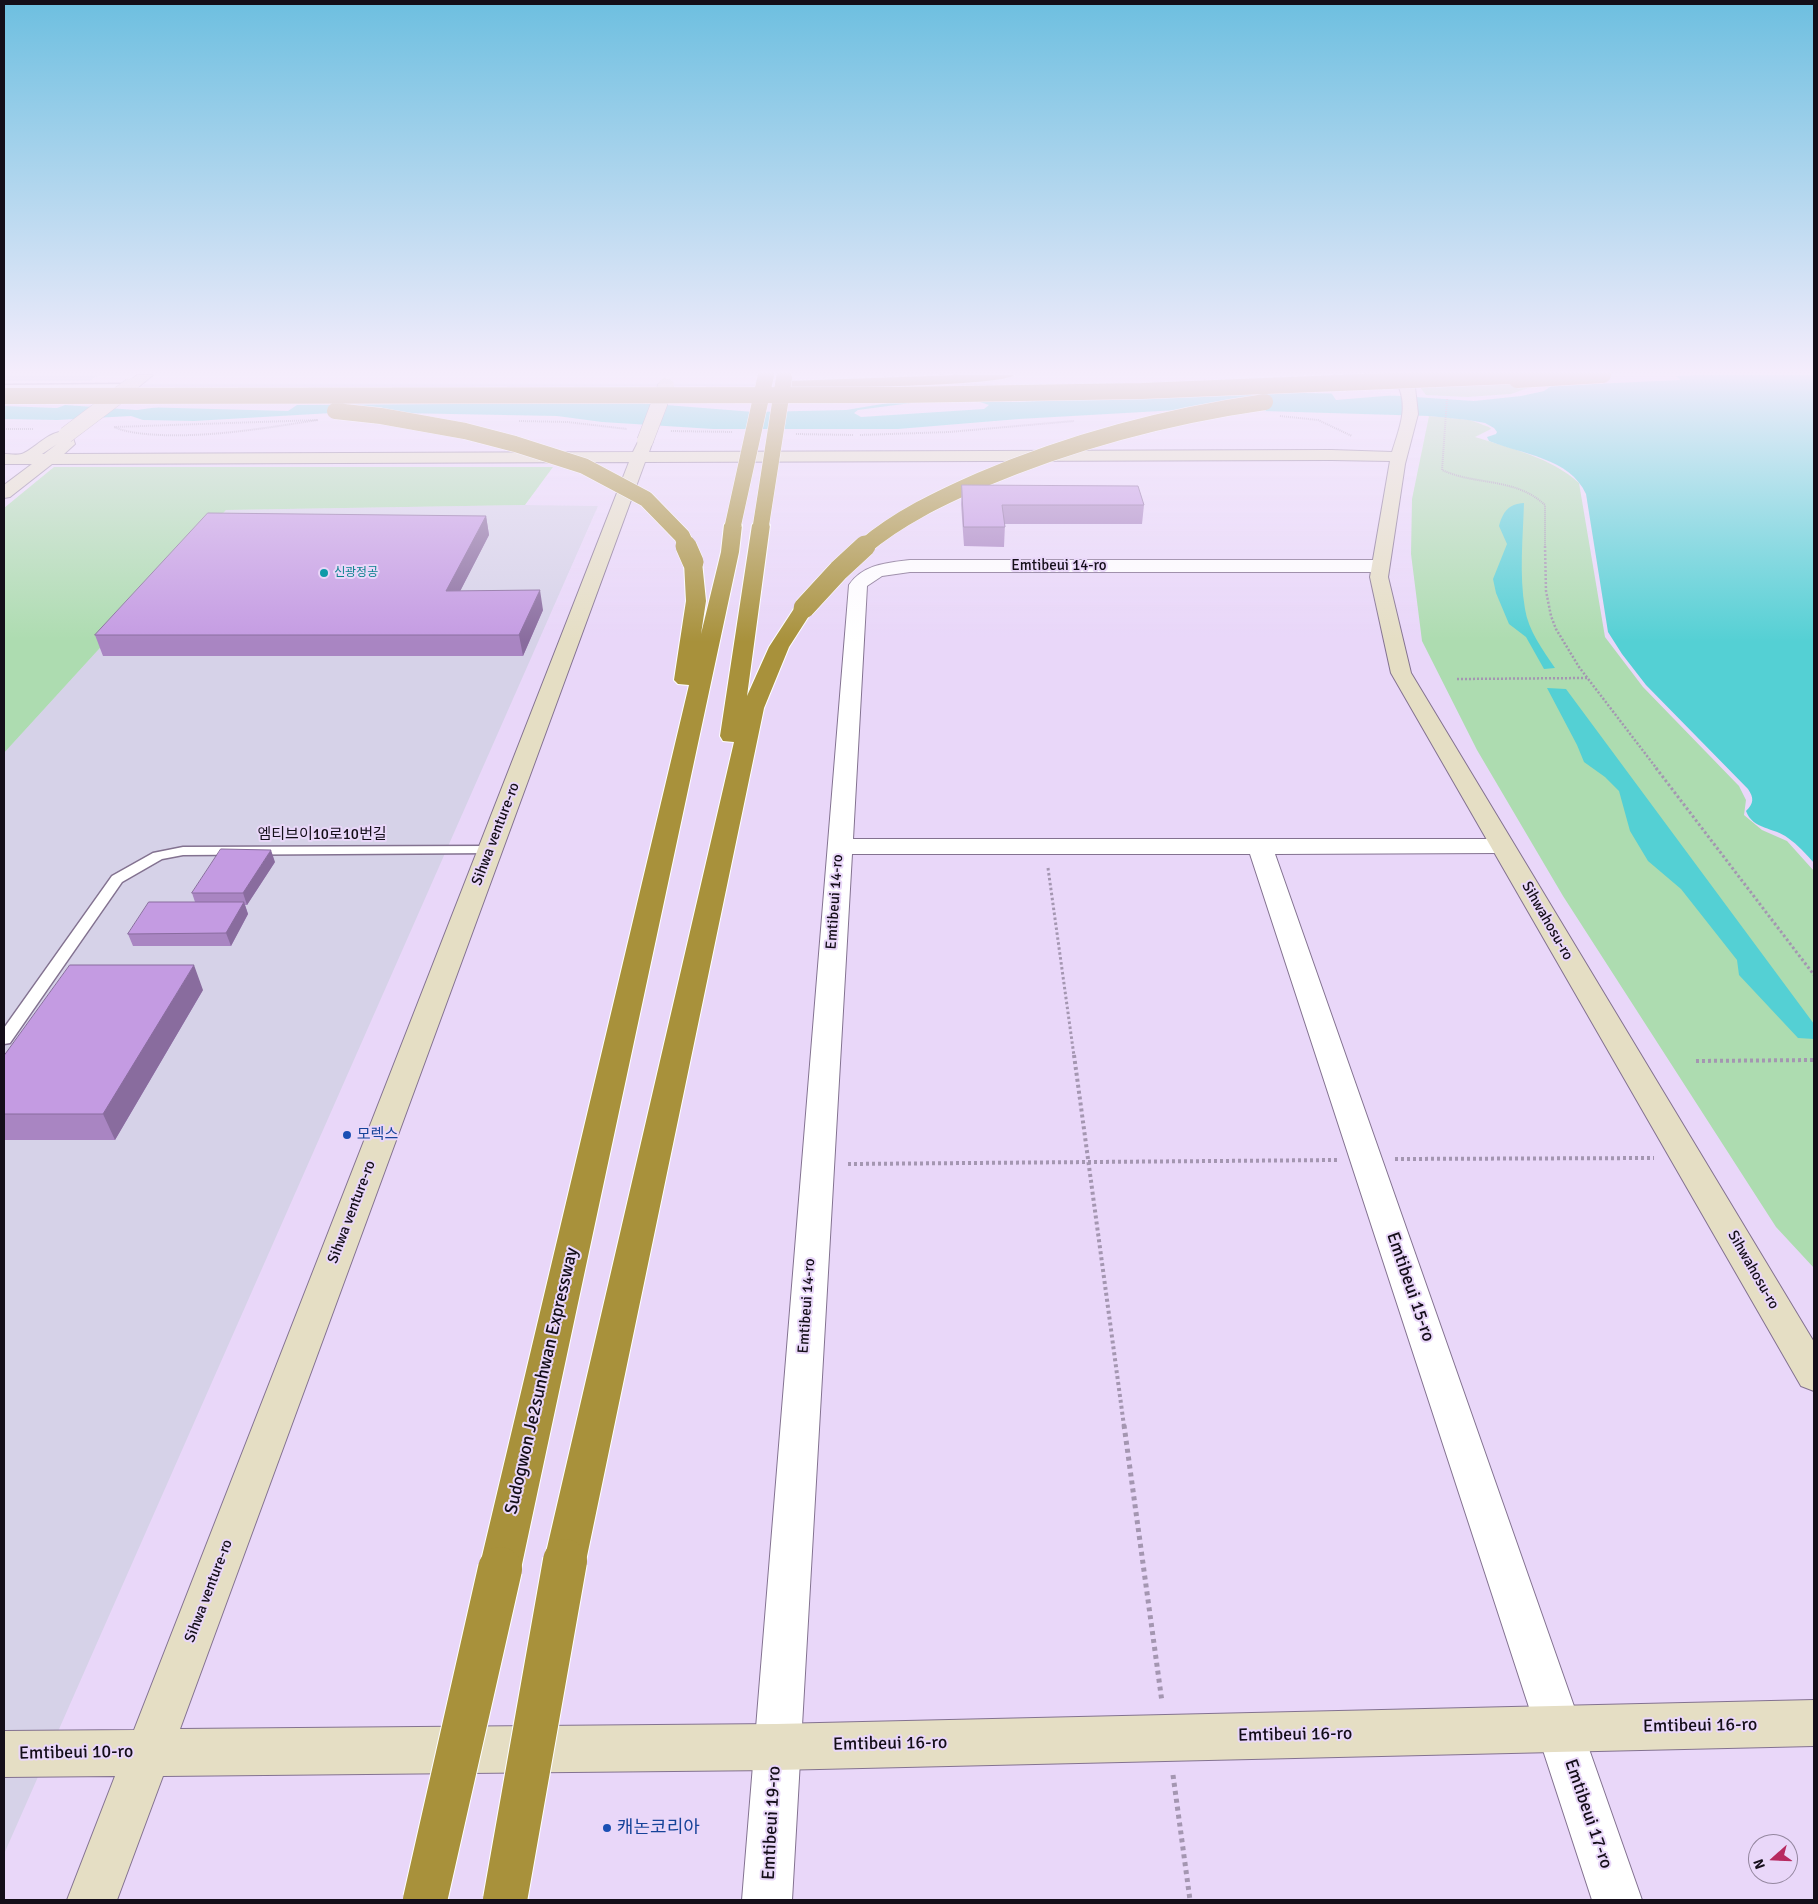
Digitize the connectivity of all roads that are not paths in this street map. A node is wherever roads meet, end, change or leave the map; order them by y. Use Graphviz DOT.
graph roads {
  1 [pos="20,464"];
  2 [pos="34,464"];
  3 [pos="577,464"];
  4 [pos="629,464"];
  5 [pos="747,464"];
  6 [pos="772,464"];
  7 [pos="1020,464"];
  8 [pos="1399,464"];
  9 [pos="4,476"];
  10 [pos="4,493"];
  11 [pos="1380,566"];
  12 [pos="1260,846"];
  13 [pos="1502,846"];
  14 [pos="839,847"];
  15 [pos="490,850"];
  16 [pos="659,862"];
  17 [pos="4,1039"];
  18 [pos="657,1144"];
  19 [pos="1814,1375"];
  20 [pos="1814,1723"];
  21 [pos="1559,1729"];
  22 [pos="776,1747"];
  23 [pos="148,1752"];
  24 [pos="4,1754"];
  25 [pos="92,1900"];
  26 [pos="425,1900"];
  27 [pos="505,1900"];
  28 [pos="767,1900"];
  29 [pos="1617,1900"];
  1 -- 9 [label="street"];
  2 -- 10 [label="street"];
  3 -- 16 [label="highway, bridge"];
  4 -- 15 [label="street, Sihwa venture-ro"];
  5 -- 16 [label="highway, bridge"];
  6 -- 18 [label="highway, bridge"];
  7 -- 18 [label="highway, bridge"];
  8 -- 11 [label="street, Sihwahosu-ro"];
  11 -- 13 [label="street, Sihwahosu-ro"];
  11 -- 14 [label="street, Emtibeui 14-ro"];
  12 -- 13 [label="street"];
  12 -- 14 [label="street"];
  12 -- 21 [label="street, Emtibeui 15-ro"];
  13 -- 19 [label="street, Sihwahosu-ro"];
  14 -- 22 [label="street, Emtibeui 14-ro"];
  15 -- 17 [label="lane, 엠티브이10로10번길"];
  15 -- 23 [label="street, Sihwa venture-ro"];
  16 -- 26 [label="highway, Sudogwon Je2sunhwan Expressway, bridge"];
  18 -- 27 [label="highway, bridge"];
  20 -- 21 [label="street, Emtibeui 16-ro"];
  21 -- 22 [label="street, Emtibeui 16-ro"];
  21 -- 29 [label="street, Emtibeui 17-ro"];
  22 -- 23 [label="street, Emtibeui 16-ro"];
  22 -- 28 [label="street, Emtibeui 19-ro"];
  23 -- 24 [label="street, Emtibeui 10-ro"];
  23 -- 25 [label="street, Sihwa venture-ro"];
}
